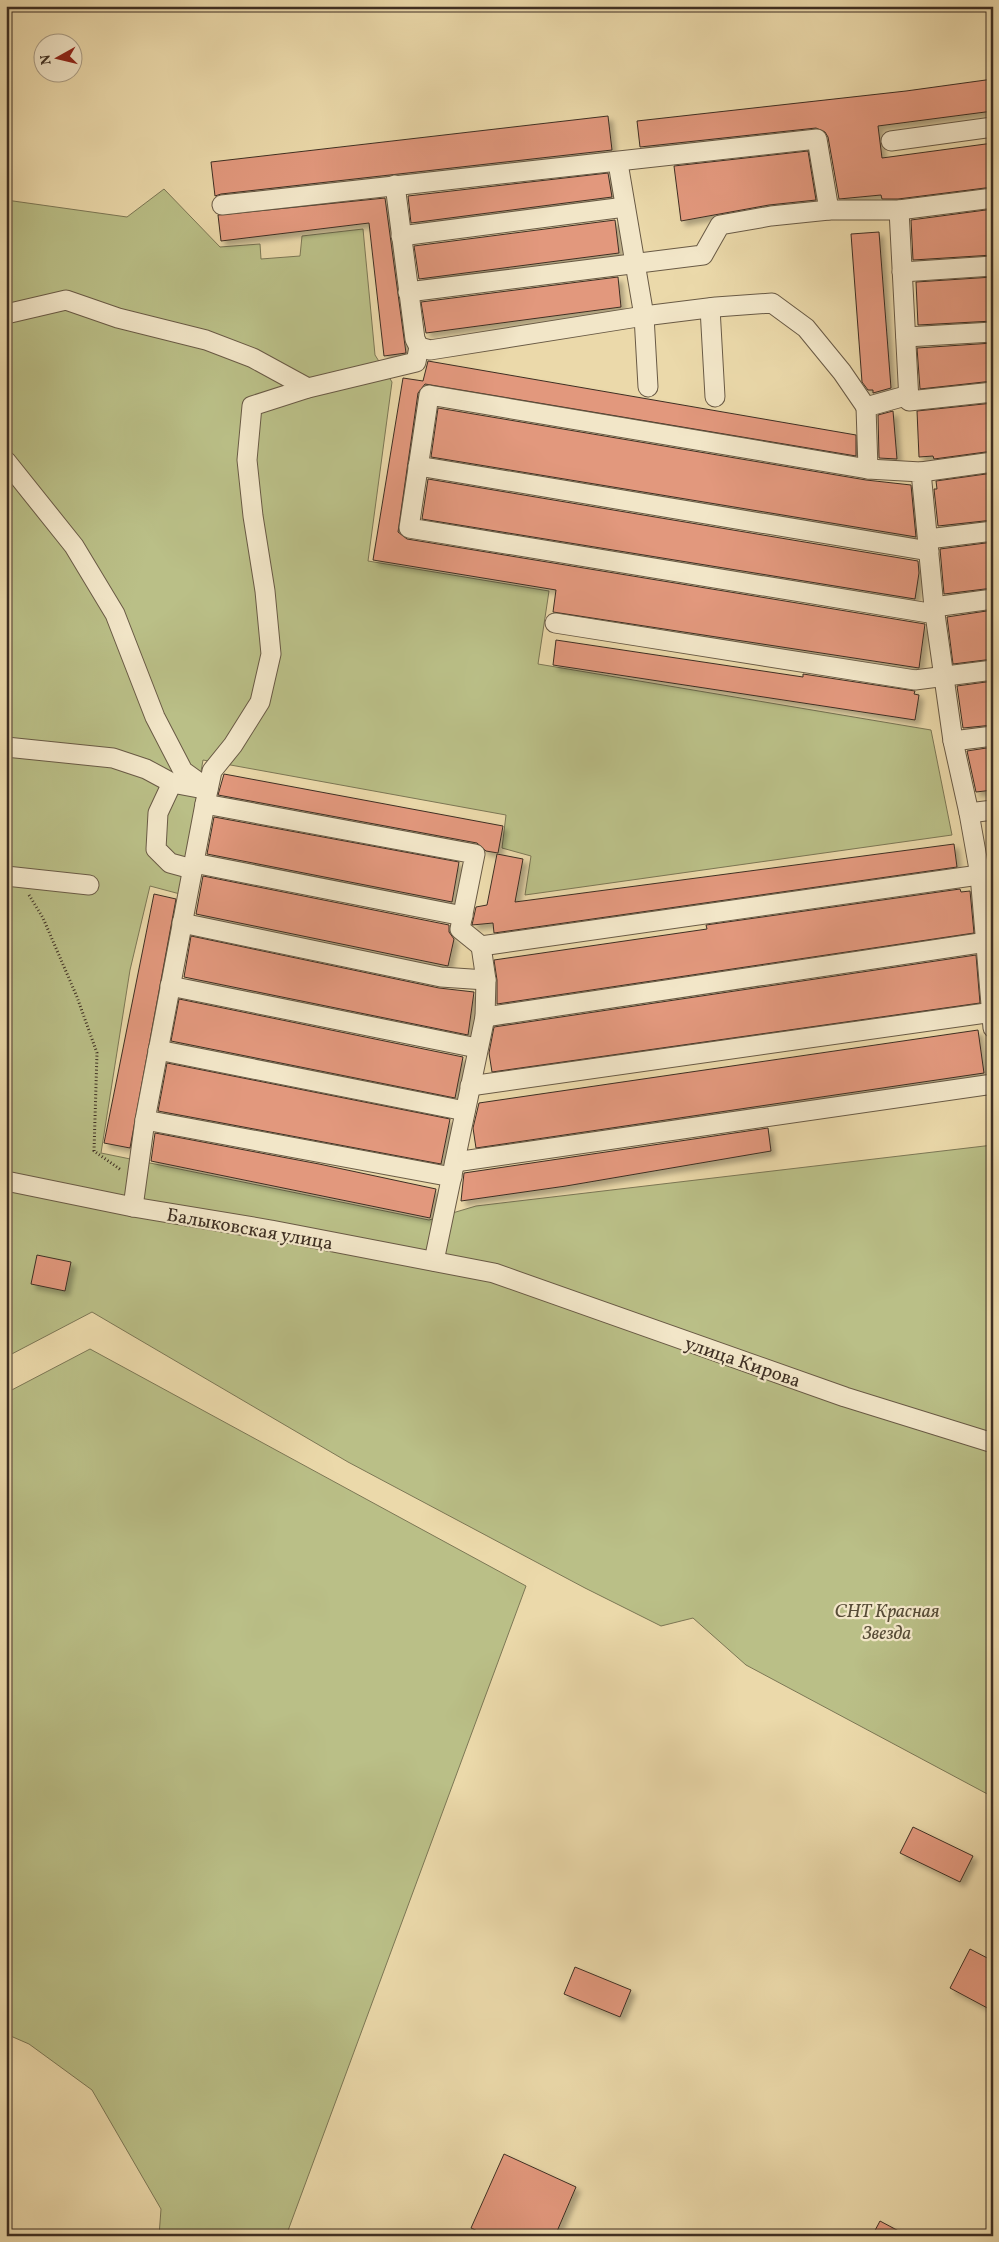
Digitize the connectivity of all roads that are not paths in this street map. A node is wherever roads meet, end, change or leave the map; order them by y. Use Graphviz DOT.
graph roads {
  1 [pos="993,126"];
  2 [pos="891,140"];
  3 [pos="618,162"];
  4 [pos="395,185"];
  5 [pos="993,198"];
  6 [pos="222,205"];
  7 [pos="625,207"];
  8 [pos="829,210"];
  9 [pos="899,210"];
  10 [pos="401,236"];
  11 [pos="636,264"];
  12 [pos="993,266"];
  13 [pos="902,272"];
  14 [pos="408,292"];
  15 [pos="710,308"];
  16 [pos="6,314"];
  17 [pos="644,316"];
  18 [pos="993,332"];
  19 [pos="906,337"];
  20 [pos="420,347"];
  21 [pos="308,388"];
  22 [pos="648,388"];
  23 [pos="993,392"];
  24 [pos="908,395"];
  25 [pos="715,397"];
  26 [pos="866,407"];
  27 [pos="6,461"];
  28 [pos="993,462"];
  29 [pos="418,466"];
  30 [pos="868,469"];
  31 [pos="921,472"];
  32 [pos="6,485"];
  33 [pos="27,486"];
  34 [pos="993,530"];
  35 [pos="928,545"];
  36 [pos="993,599"];
  37 [pos="935,611"];
  38 [pos="555,623"];
  39 [pos="993,670"];
  40 [pos="944,677"];
  41 [pos="993,736"];
  42 [pos="953,741"];
  43 [pos="6,747"];
  44 [pos="172,783"];
  45 [pos="206,796"];
  46 [pos="993,810"];
  47 [pos="969,813"];
  48 [pos="193,866"];
  49 [pos="986,874"];
  50 [pos="9,876"];
  51 [pos="89,885"];
  52 [pos="462,916"];
  53 [pos="182,923"];
  54 [pos="989,942"];
  55 [pos="481,946"];
  56 [pos="486,980"];
  57 [pos="170,986"];
  58 [pos="484,1017"];
  59 [pos="992,1017"];
  60 [pos="477,1048"];
  61 [pos="158,1050"];
  62 [pos="993,1084"];
  63 [pos="470,1086"];
  64 [pos="465,1111"];
  65 [pos="145,1120"];
  66 [pos="454,1169"];
  67 [pos="6,1181"];
  68 [pos="133,1207"];
  69 [pos="434,1262"];
  70 [pos="494,1273"];
  71 [pos="993,1443"];
  1 -- 2 [label="street"];
  3 -- 4 [label="street"];
  3 -- 7 [label="street"];
  3 -- 8 [label="street"];
  4 -- 6 [label="street"];
  4 -- 10 [label="street"];
  5 -- 9 [label="street"];
  7 -- 10 [label="street"];
  7 -- 11 [label="street"];
  8 -- 9 [label="street"];
  8 -- 11 [label="street"];
  9 -- 13 [label="street"];
  10 -- 14 [label="street"];
  11 -- 14 [label="street"];
  11 -- 17 [label="street"];
  12 -- 13 [label="street"];
  13 -- 19 [label="street"];
  14 -- 20 [label="street"];
  15 -- 17 [label="street"];
  15 -- 25 [label="street"];
  15 -- 26 [label="street"];
  16 -- 21 [label="street"];
  17 -- 20 [label="street"];
  17 -- 22 [label="street"];
  18 -- 19 [label="street"];
  19 -- 24 [label="street"];
  20 -- 21 [label="street"];
  21 -- 45 [label="street"];
  23 -- 24 [label="street"];
  24 -- 26 [label="street"];
  26 -- 30 [label="street"];
  27 -- 33 [label="street"];
  28 -- 31 [label="street"];
  29 -- 30 [label="street"];
  29 -- 35 [label="street"];
  29 -- 37 [label="street"];
  30 -- 31 [label="street"];
  31 -- 35 [label="street"];
  32 -- 33 [label="street"];
  33 -- 45 [label="street"];
  34 -- 35 [label="street"];
  35 -- 37 [label="street"];
  36 -- 37 [label="street"];
  37 -- 40 [label="street"];
  38 -- 40 [label="street"];
  39 -- 40 [label="street"];
  40 -- 42 [label="street"];
  41 -- 42 [label="street"];
  42 -- 47 [label="street"];
  43 -- 44 [label="street"];
  44 -- 45 [label="street"];
  44 -- 48 [label="street"];
  45 -- 48 [label="street"];
  45 -- 52 [label="street"];
  46 -- 47 [label="street"];
  47 -- 49 [label="street"];
  48 -- 52 [label="street"];
  48 -- 53 [label="street"];
  49 -- 54 [label="street"];
  49 -- 55 [label="street"];
  50 -- 51 [label="street"];
  52 -- 55 [label="street"];
  53 -- 56 [label="street"];
  53 -- 57 [label="street"];
  54 -- 58 [label="street"];
  54 -- 59 [label="street"];
  55 -- 56 [label="street"];
  56 -- 58 [label="street"];
  57 -- 60 [label="street"];
  57 -- 61 [label="street"];
  58 -- 60 [label="street"];
  59 -- 63 [label="street"];
  60 -- 63 [label="street"];
  61 -- 64 [label="street"];
  61 -- 65 [label="street"];
  62 -- 66 [label="street"];
  63 -- 64 [label="street"];
  64 -- 66 [label="street"];
  65 -- 66 [label="street"];
  65 -- 68 [label="street"];
  66 -- 69 [label="street"];
  67 -- 68 [label="street, Балыковская улица"];
  68 -- 69 [label="street, Балыковская улица"];
  69 -- 70 [label="street, Балыковская улица"];
  70 -- 71 [label="street, улица Кирова"];
}
